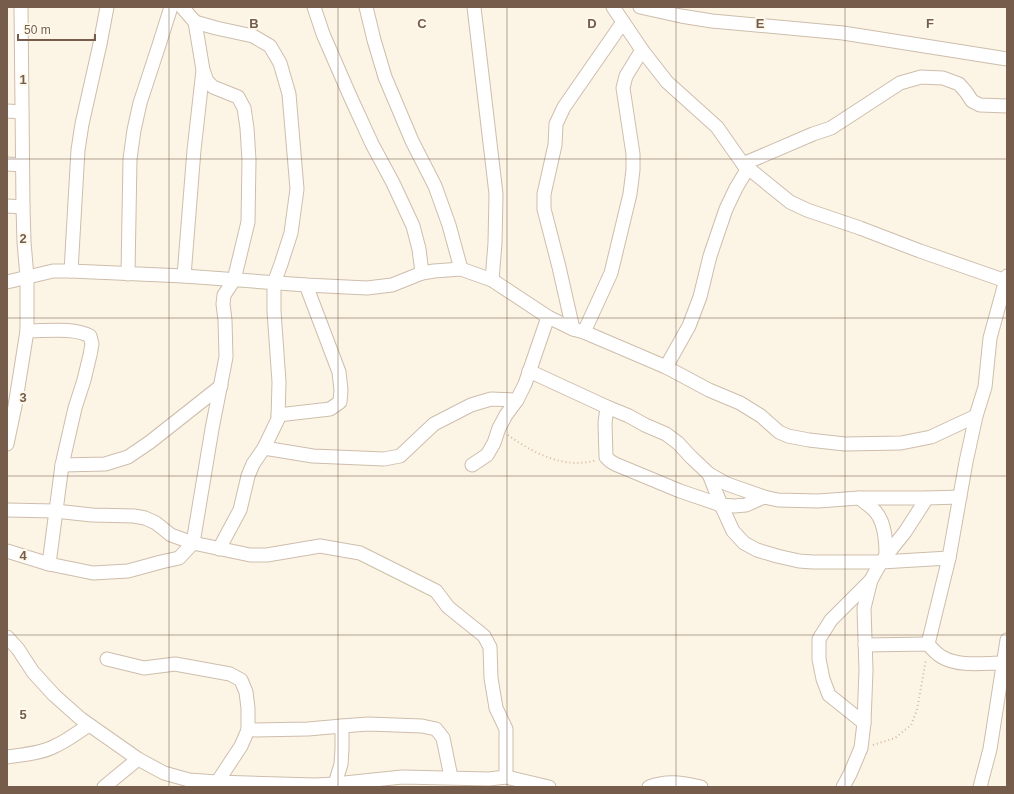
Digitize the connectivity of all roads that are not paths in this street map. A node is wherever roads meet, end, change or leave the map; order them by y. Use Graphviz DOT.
graph roads {
  1 [pos="21,7"];
  2 [pos="107,7"];
  3 [pos="171,7"];
  4 [pos="182,7"];
  5 [pos="314,7"];
  6 [pos="366,7"];
  7 [pos="474,7"];
  8 [pos="613,7"];
  9 [pos="640,7"];
  10 [pos="195,22"];
  11 [pos="623,22"];
  12 [pos="642,50"];
  13 [pos="1007,59"];
  14 [pos="203,70"];
  15 [pos="1007,96"];
  16 [pos="1007,106"];
  17 [pos="7,111"];
  18 [pos="22,112"];
  19 [pos="1007,113"];
  20 [pos="7,164"];
  21 [pos="22,165"];
  22 [pos="746,166"];
  23 [pos="7,206"];
  24 [pos="22,207"];
  25 [pos="461,269"];
  26 [pos="71,271"];
  27 [pos="422,273"];
  28 [pos="128,274"];
  29 [pos="184,276"];
  30 [pos="27,278"];
  31 [pos="1007,279"];
  32 [pos="234,280"];
  33 [pos="492,280"];
  34 [pos="7,282"];
  35 [pos="274,283"];
  36 [pos="306,285"];
  37 [pos="548,317"];
  38 [pos="27,331"];
  39 [pos="578,331"];
  40 [pos="666,367"];
  41 [pos="530,371"];
  42 [pos="221,386"];
  43 [pos="517,400"];
  44 [pos="607,407"];
  45 [pos="278,415"];
  46 [pos="976,416"];
  47 [pos="7,444"];
  48 [pos="264,448"];
  49 [pos="62,465"];
  50 [pos="472,465"];
  51 [pos="709,474"];
  52 [pos="764,497"];
  53 [pos="960,497"];
  54 [pos="859,498"];
  55 [pos="927,498"];
  56 [pos="721,505"];
  57 [pos="7,510"];
  58 [pos="55,511"];
  59 [pos="193,543"];
  60 [pos="219,549"];
  61 [pos="7,551"];
  62 [pos="950,558"];
  63 [pos="883,559"];
  64 [pos="49,564"];
  65 [pos="871,580"];
  66 [pos="7,637"];
  67 [pos="1007,640"];
  68 [pos="928,644"];
  69 [pos="865,645"];
  70 [pos="107,659"];
  71 [pos="1003,663"];
  72 [pos="1004,685"];
  73 [pos="864,723"];
  74 [pos="89,725"];
  75 [pos="342,726"];
  76 [pos="248,730"];
  77 [pos="7,757"];
  78 [pos="138,759"];
  79 [pos="451,777"];
  80 [pos="506,777"];
  81 [pos="335,784"];
  82 [pos="216,785"];
  83 [pos="315,786"];
  84 [pos="104,787"];
  85 [pos="549,787"];
  86 [pos="649,787"];
  87 [pos="700,787"];
  88 [pos="844,787"];
  89 [pos="980,787"];
  1 -- 18 [label="street"];
  2 -- 26 [label="street"];
  3 -- 28 [label="street"];
  4 -- 10 [label="street"];
  5 -- 27 [label="street"];
  6 -- 25 [label="street"];
  7 -- 33 [label="street"];
  8 -- 11 [label="street"];
  9 -- 13 [label="street"];
  10 -- 14 [label="street"];
  10 -- 35 [label="street"];
  11 -- 12 [label="street"];
  11 -- 39 [label="street"];
  12 -- 22 [label="street"];
  12 -- 39 [label="street"];
  14 -- 29 [label="street"];
  14 -- 32 [label="street"];
  15 -- 16 [label="street"];
  16 -- 19 [label="street"];
  16 -- 22 [label="street"];
  17 -- 18 [label="street"];
  18 -- 21 [label="street"];
  20 -- 21 [label="street"];
  21 -- 24 [label="street"];
  22 -- 31 [label="street"];
  22 -- 40 [label="street"];
  23 -- 24 [label="street"];
  24 -- 30 [label="street"];
  25 -- 27 [label="street"];
  25 -- 33 [label="street"];
  26 -- 28 [label="street"];
  26 -- 30 [label="street"];
  27 -- 36 [label="street"];
  28 -- 29 [label="street"];
  29 -- 32 [label="street"];
  30 -- 34 [label="street"];
  30 -- 38 [label="street"];
  31 -- 46 [label="street"];
  32 -- 35 [label="street"];
  32 -- 42 [label="street"];
  33 -- 37 [label="street"];
  35 -- 36 [label="street"];
  35 -- 45 [label="street"];
  36 -- 45 [label="street"];
  37 -- 39 [label="street"];
  37 -- 41 [label="street"];
  38 -- 47 [label="street"];
  38 -- 49 [label="street"];
  39 -- 40 [label="street"];
  40 -- 46 [label="street"];
  41 -- 43 [label="street"];
  41 -- 44 [label="street"];
  42 -- 49 [label="street"];
  42 -- 59 [label="street"];
  43 -- 48 [label="street"];
  43 -- 50 [label="street"];
  44 -- 51 [label="street"];
  44 -- 56 [label="street"];
  45 -- 48 [label="street"];
  46 -- 53 [label="street"];
  48 -- 60 [label="street"];
  49 -- 58 [label="street"];
  51 -- 52 [label="street"];
  51 -- 56 [label="street"];
  52 -- 54 [label="street"];
  52 -- 56 [label="street"];
  53 -- 55 [label="street"];
  53 -- 62 [label="street"];
  54 -- 55 [label="street"];
  54 -- 63 [label="street"];
  55 -- 63 [label="street"];
  56 -- 63 [label="street"];
  57 -- 58 [label="street"];
  58 -- 59 [label="street"];
  58 -- 64 [label="street"];
  59 -- 60 [label="street"];
  59 -- 64 [label="street"];
  60 -- 80 [label="street"];
  61 -- 64 [label="street"];
  62 -- 63 [label="street"];
  62 -- 68 [label="street"];
  63 -- 65 [label="street"];
  65 -- 69 [label="street"];
  65 -- 73 [label="street"];
  66 -- 74 [label="street"];
  67 -- 71 [label="street"];
  68 -- 69 [label="street"];
  68 -- 71 [label="street"];
  69 -- 73 [label="street"];
  70 -- 76 [label="street"];
  71 -- 72 [label="street"];
  72 -- 89 [label="street"];
  73 -- 88 [label="street"];
  74 -- 77 [label="street"];
  74 -- 78 [label="street"];
  75 -- 76 [label="street"];
  75 -- 79 [label="street"];
  75 -- 81 [label="street"];
  76 -- 82 [label="street"];
  78 -- 82 [label="street"];
  78 -- 84 [label="street"];
  79 -- 80 [label="street"];
  79 -- 81 [label="street"];
  80 -- 85 [label="street"];
  81 -- 83 [label="street"];
  82 -- 83 [label="street"];
  86 -- 87 [label="street"];
}
